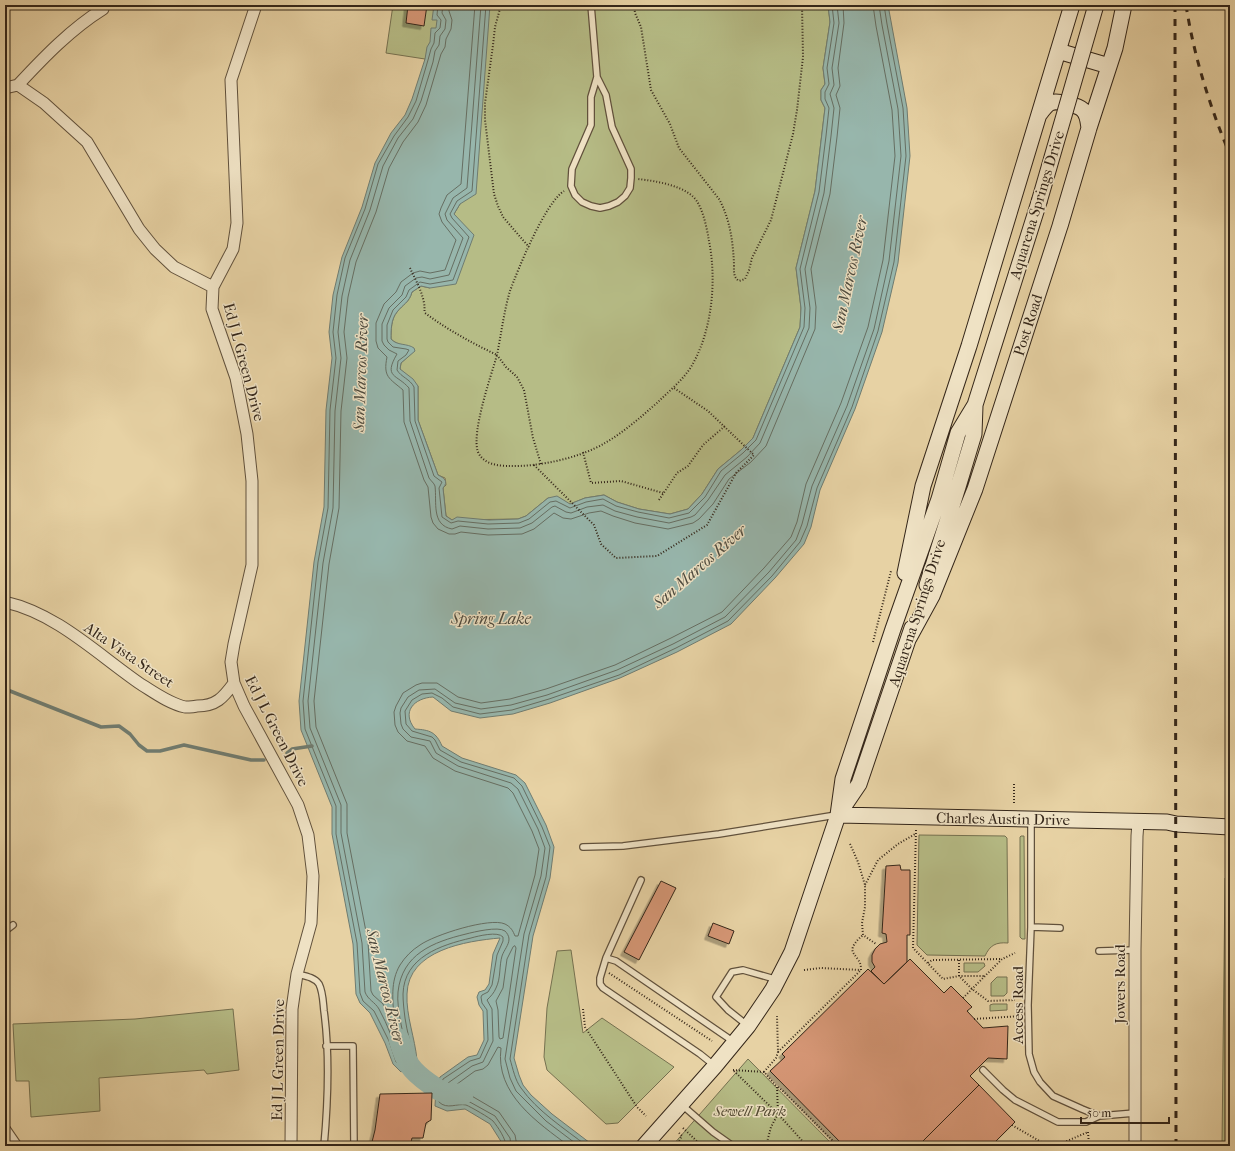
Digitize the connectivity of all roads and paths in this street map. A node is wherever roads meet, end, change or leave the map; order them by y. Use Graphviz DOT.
graph roads {
  1 [pos="256,5"];
  2 [pos="501,5"];
  3 [pos="592,5"];
  4 [pos="634,5"];
  5 [pos="802,5"];
  6 [pos="1072,5"];
  7 [pos="1096,5"];
  8 [pos="1124,5"];
  9 [pos="103,9"];
  10 [pos="1058,51"];
  11 [pos="1109,66"];
  12 [pos="597,78"];
  13 [pos="18,85"];
  14 [pos="5,88"];
  15 [pos="1038,116"];
  16 [pos="1089,128"];
  17 [pos="631,178"];
  18 [pos="571,186"];
  19 [pos="528,247"];
  20 [pos="410,268"];
  21 [pos="213,287"];
  22 [pos="497,355"];
  23 [pos="674,388"];
  24 [pos="976,405"];
  25 [pos="725,426"];
  26 [pos="583,452"];
  27 [pos="541,464"];
  28 [pos="534,465"];
  29 [pos="663,494"];
  30 [pos="659,500"];
  31 [pos="5,602"];
  32 [pos="893,628"];
  33 [pos="909,638"];
  34 [pos="234,683"];
  35 [pos="1014,783"];
  36 [pos="1014,803"];
  37 [pos="838,815"];
  38 [pos="1230,819"];
  39 [pos="1031,820"];
  40 [pos="1167,822"];
  41 [pos="1138,823"];
  42 [pos="1230,827"];
  43 [pos="916,830"];
  44 [pos="915,834"];
  45 [pos="850,844"];
  46 [pos="583,847"];
  47 [pos="641,880"];
  48 [pos="865,885"];
  49 [pos="13,925"];
  50 [pos="1031,927"];
  51 [pos="1060,928"];
  52 [pos="5,931"];
  53 [pos="863,935"];
  54 [pos="876,944"];
  55 [pos="1135,950"];
  56 [pos="1098,951"];
  57 [pos="1015,953"];
  58 [pos="606,958"];
  59 [pos="1002,959"];
  60 [pos="959,960"];
  61 [pos="928,963"];
  62 [pos="602,970"];
  63 [pos="804,970"];
  64 [pos="861,970"];
  65 [pos="297,974"];
  66 [pos="959,976"];
  67 [pos="986,976"];
  68 [pos="778,980"];
  69 [pos="972,989"];
  70 [pos="963,998"];
  71 [pos="1015,1000"];
  72 [pos="582,1009"];
  73 [pos="1029,1015"];
  74 [pos="777,1016"];
  75 [pos="974,1019"];
  76 [pos="748,1026"];
  77 [pos="712,1041"];
  78 [pos="736,1043"];
  79 [pos="326,1046"];
  80 [pos="778,1052"];
  81 [pos="715,1066"];
  82 [pos="983,1070"];
  83 [pos="764,1072"];
  84 [pos="777,1087"];
  85 [pos="682,1105"];
  86 [pos="1135,1113"];
  87 [pos="778,1114"];
  88 [pos="646,1116"];
  89 [pos="1099,1116"];
  90 [pos="1012,1125"];
  91 [pos="1087,1127"];
  92 [pos="683,1128"];
  93 [pos="5,1130"];
  94 [pos="1088,1132"];
  95 [pos="679,1133"];
  96 [pos="1064,1143"];
  97 [pos="730,1144"];
  98 [pos="1089,1145"];
  99 [pos="16,1146"];
  100 [pos="292,1146"];
  101 [pos="324,1146"];
  102 [pos="354,1146"];
  103 [pos="644,1146"];
  104 [pos="676,1146"];
  105 [pos="702,1146"];
  106 [pos="766,1146"];
  107 [pos="807,1146"];
  108 [pos="838,1146"];
  109 [pos="1048,1146"];
  110 [pos="1058,1146"];
  111 [pos="1135,1146"];
  1 -- 21 [label="street, Ed J L Green Drive"];
  2 -- 19 [label="path"];
  3 -- 12 [label="lane"];
  4 -- 5 [label="path"];
  6 -- 10 [label="street"];
  7 -- 24 [label="street, Aquarena Springs Drive, bridge"];
  8 -- 11 [label="street, Post Road"];
  9 -- 13 [label="street"];
  10 -- 11 [label="street"];
  10 -- 15 [label="street"];
  11 -- 16 [label="street, Post Road"];
  12 -- 17 [label="lane"];
  12 -- 18 [label="lane"];
  13 -- 14 [label="street"];
  13 -- 21 [label="street"];
  15 -- 16 [label="street"];
  15 -- 32 [label="street"];
  16 -- 33 [label="street, Post Road"];
  17 -- 18 [label="lane"];
  17 -- 23 [label="path"];
  18 -- 19 [label="path"];
  19 -- 22 [label="path"];
  20 -- 22 [label="path"];
  21 -- 34 [label="street, Ed J L Green Drive"];
  22 -- 27 [label="path"];
  22 -- 28 [label="path"];
  23 -- 25 [label="path"];
  23 -- 26 [label="path"];
  24 -- 32 [label="street, Aquarena Springs Drive"];
  24 -- 33 [label="street, Aquarena Springs Drive"];
  25 -- 28 [label="path"];
  25 -- 29 [label="path"];
  26 -- 27 [label="path"];
  26 -- 29 [label="path"];
  27 -- 28 [label="path"];
  29 -- 30 [label="path"];
  31 -- 34 [label="street, Alta Vista Street"];
  32 -- 37 [label="street, Aquarena Springs Drive"];
  33 -- 37 [label="street, Aquarena Springs Drive"];
  34 -- 65 [label="street, Ed J L Green Drive"];
  35 -- 36 [label="path"];
  37 -- 39 [label="street, Charles Austin Drive"];
  37 -- 46 [label="lane"];
  37 -- 68 [label="street, Aquarena Springs Drive"];
  38 -- 40 [label="street, Charles Austin Drive"];
  39 -- 41 [label="street, Charles Austin Drive"];
  39 -- 50 [label="lane, Access Road"];
  40 -- 41 [label="street, Charles Austin Drive"];
  40 -- 42 [label="street, Charles Austin Drive"];
  41 -- 55 [label="street, Jowers Road"];
  43 -- 44 [label="path"];
  44 -- 48 [label="path"];
  44 -- 61 [label="path"];
  45 -- 48 [label="path"];
  47 -- 58 [label="lane"];
  48 -- 53 [label="path"];
  49 -- 52 [label="lane"];
  50 -- 51 [label="lane"];
  50 -- 73 [label="lane, Access Road"];
  53 -- 54 [label="path"];
  53 -- 64 [label="path"];
  55 -- 56 [label="lane"];
  55 -- 86 [label="street, Jowers Road"];
  57 -- 59 [label="path"];
  58 -- 62 [label="lane"];
  58 -- 78 [label="lane"];
  59 -- 60 [label="path"];
  59 -- 67 [label="path"];
  60 -- 61 [label="path"];
  60 -- 66 [label="path"];
  61 -- 66 [label="path"];
  62 -- 77 [label="path"];
  62 -- 81 [label="lane"];
  63 -- 64 [label="path"];
  64 -- 80 [label="path"];
  65 -- 79 [label="lane"];
  65 -- 100 [label="street, Ed J L Green Drive"];
  66 -- 67 [label="path"];
  66 -- 69 [label="path"];
  67 -- 69 [label="path"];
  68 -- 76 [label="street, Aquarena Springs Drive"];
  68 -- 76 [label="lane"];
  69 -- 70 [label="path"];
  69 -- 71 [label="path"];
  72 -- 88 [label="path"];
  73 -- 75 [label="path"];
  73 -- 89 [label="lane, Access Road"];
  74 -- 80 [label="path"];
  76 -- 78 [label="street, Aquarena Springs Drive"];
  78 -- 81 [label="street, Aquarena Springs Drive"];
  79 -- 101 [label="lane"];
  79 -- 102 [label="lane"];
  80 -- 83 [label="path"];
  81 -- 85 [label="street, Aquarena Springs Drive"];
  82 -- 89 [label="lane"];
  83 -- 84 [label="path"];
  83 -- 87 [label="path"];
  84 -- 87 [label="path"];
  84 -- 108 [label="path"];
  85 -- 97 [label="lane"];
  85 -- 103 [label="street, Aquarena Springs Drive"];
  86 -- 89 [label="lane, Access Road"];
  86 -- 111 [label="street, Jowers Road"];
  87 -- 106 [label="path"];
  87 -- 107 [label="path"];
  90 -- 109 [label="path"];
  91 -- 94 [label="path"];
  92 -- 105 [label="path"];
  93 -- 99 [label="street"];
  94 -- 96 [label="path"];
  94 -- 98 [label="path"];
  95 -- 104 [label="path"];
  96 -- 98 [label="path"];
  96 -- 110 [label="path"];
  98 -- 111 [label="path"];
}
